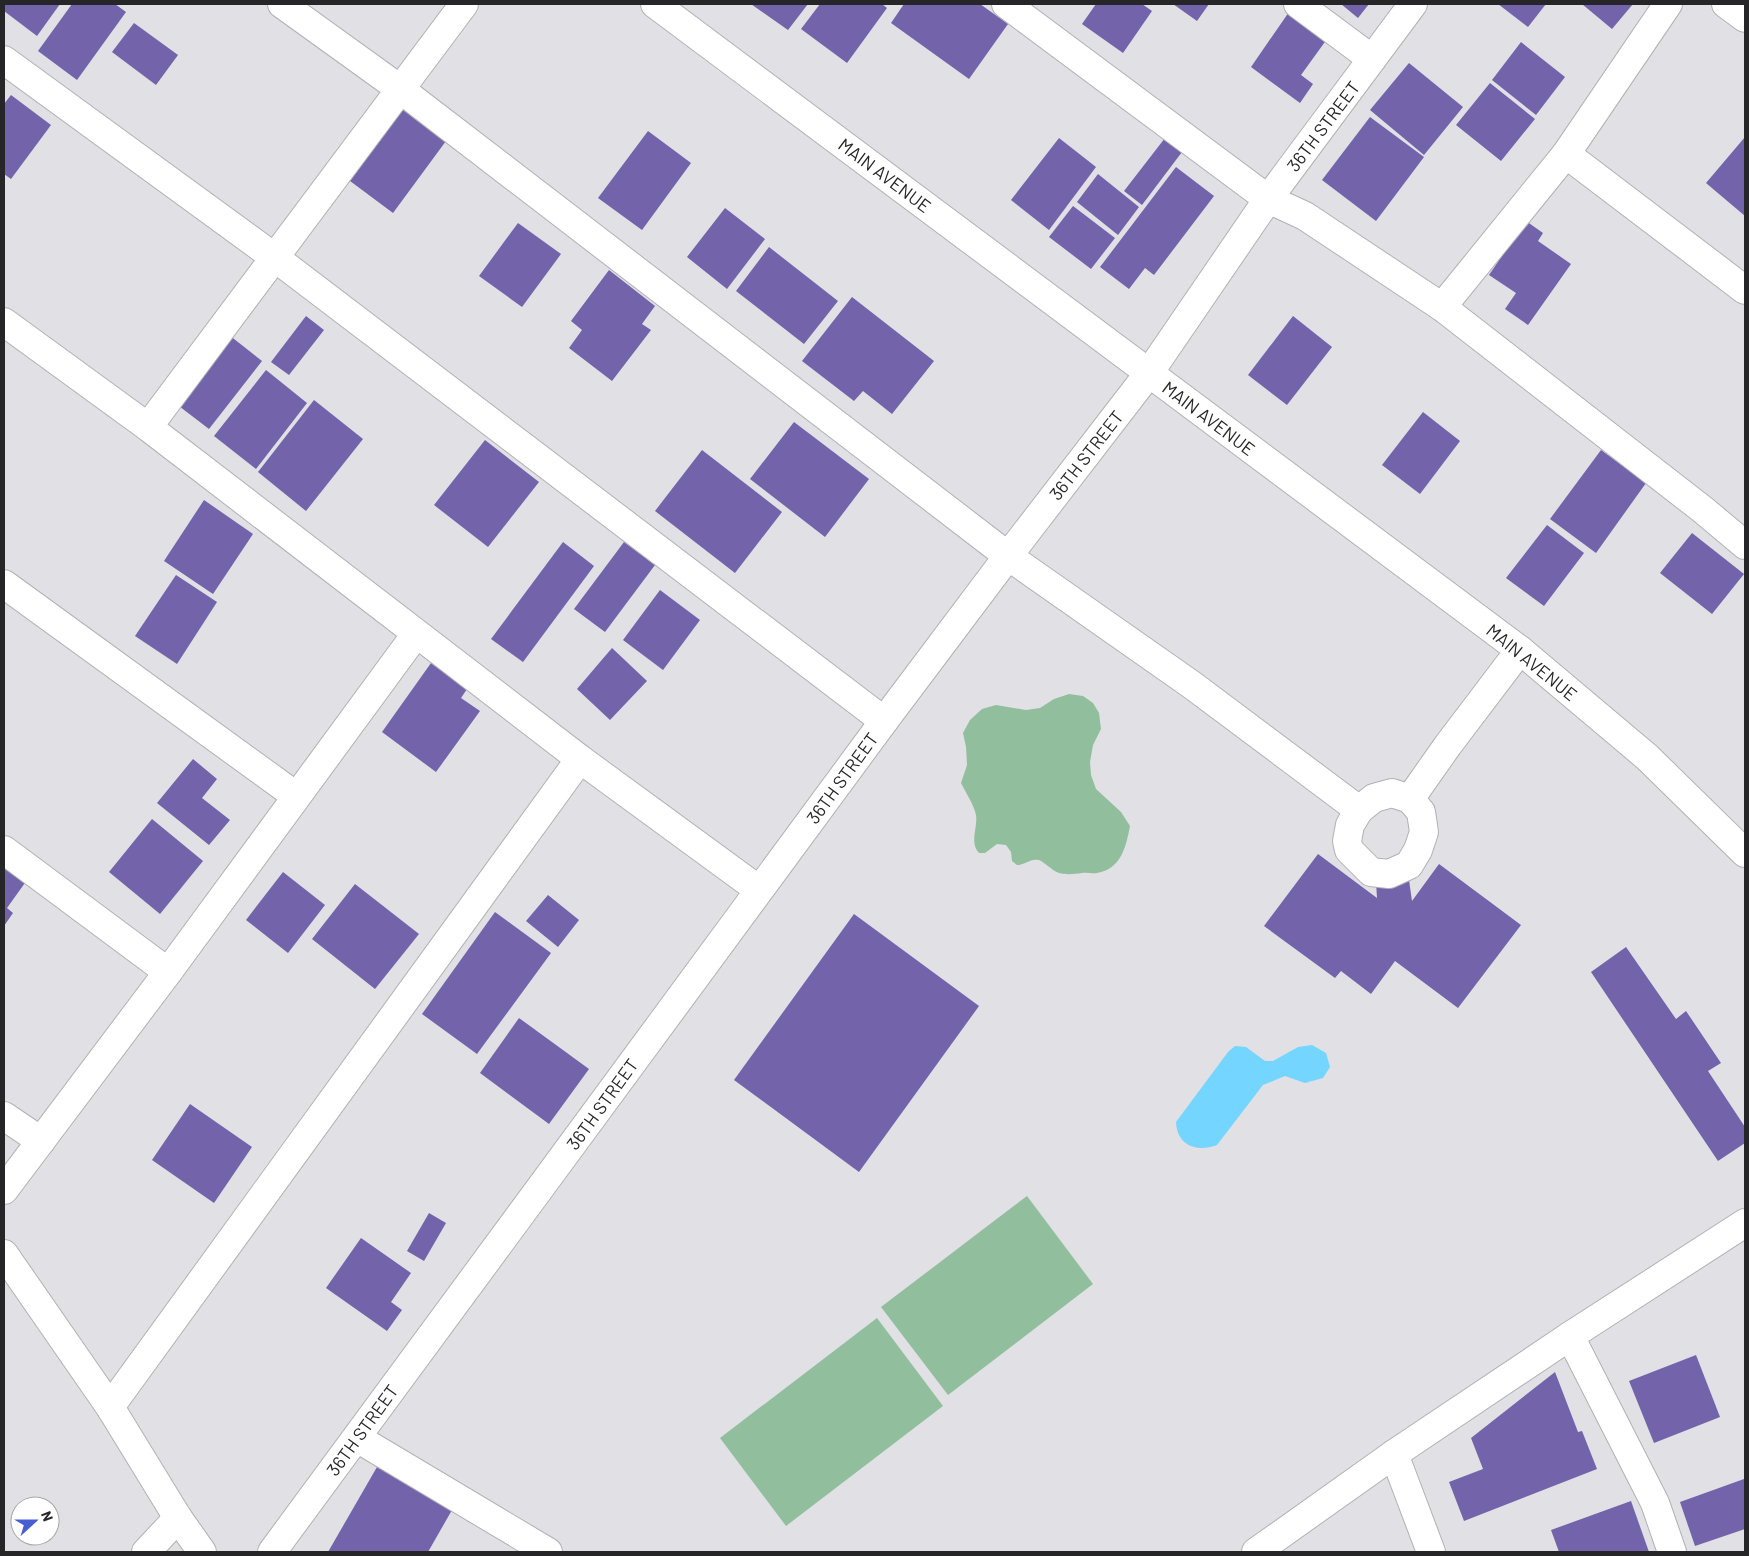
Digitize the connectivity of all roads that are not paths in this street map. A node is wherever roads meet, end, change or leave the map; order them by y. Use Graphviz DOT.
graph roads {
  1 [pos="282,4"];
  2 [pos="464,4"];
  3 [pos="655,4"];
  4 [pos="1006,4"];
  5 [pos="1298,4"];
  6 [pos="1413,4"];
  7 [pos="1668,4"];
  8 [pos="1726,4"];
  9 [pos="1745,18"];
  10 [pos="1372,59"];
  11 [pos="4,60"];
  12 [pos="400,89"];
  13 [pos="1566,154"];
  14 [pos="1268,200"];
  15 [pos="274,257"];
  16 [pos="1745,290"];
  17 [pos="1442,307"];
  18 [pos="4,322"];
  19 [pos="1150,373"];
  20 [pos="148,427"];
  21 [pos="1745,545"];
  22 [pos="1008,556"];
  23 [pos="4,584"];
  24 [pos="416,634"];
  25 [pos="1520,650"];
  26 [pos="884,721"];
  27 [pos="580,759"];
  28 [pos="296,796"];
  29 [pos="1410,799"];
  30 [pos="1359,810"];
  31 [pos="4,850"];
  32 [pos="1745,853"];
  33 [pos="760,890"];
  34 [pos="168,972"];
  35 [pos="4,1116"];
  36 [pos="41,1140"];
  37 [pos="4,1190"];
  38 [pos="1743,1230"];
  39 [pos="4,1254"];
  40 [pos="1570,1336"];
  41 [pos="110,1407"];
  42 [pos="357,1438"];
  43 [pos="1394,1454"];
  44 [pos="178,1518"];
  45 [pos="146,1552"];
  46 [pos="202,1552"];
  47 [pos="272,1552"];
  48 [pos="548,1552"];
  49 [pos="1256,1552"];
  50 [pos="1431,1552"];
  51 [pos="1672,1552"];
  1 -- 12 [label="street"];
  2 -- 12 [label="street"];
  3 -- 19 [label="street, MAIN AVENUE"];
  4 -- 14 [label="street"];
  5 -- 10 [label="street"];
  6 -- 10 [label="street, 36TH STREET"];
  7 -- 13 [label="street"];
  8 -- 9 [label="street"];
  10 -- 14 [label="street, 36TH STREET"];
  11 -- 15 [label="street"];
  12 -- 15 [label="street"];
  12 -- 22 [label="street"];
  13 -- 16 [label="street"];
  13 -- 17 [label="street"];
  14 -- 17 [label="street"];
  14 -- 19 [label="street, 36TH STREET"];
  15 -- 20 [label="street"];
  15 -- 26 [label="street"];
  17 -- 21 [label="street"];
  18 -- 20 [label="street"];
  19 -- 22 [label="street, 36TH STREET"];
  19 -- 25 [label="street, MAIN AVENUE"];
  20 -- 24 [label="street"];
  22 -- 26 [label="street, 36TH STREET"];
  22 -- 30 [label="street"];
  23 -- 28 [label="street"];
  24 -- 27 [label="street"];
  24 -- 28 [label="street"];
  25 -- 29 [label="street"];
  25 -- 32 [label="street, MAIN AVENUE"];
  26 -- 33 [label="street, 36TH STREET"];
  27 -- 33 [label="street"];
  27 -- 41 [label="street"];
  28 -- 34 [label="street"];
  29 -- 30 [label="street"];
  29 -- 30 [label="street"];
  31 -- 34 [label="street"];
  33 -- 42 [label="street, 36TH STREET"];
  34 -- 36 [label="street"];
  35 -- 36 [label="street"];
  36 -- 37 [label="street"];
  38 -- 40 [label="street"];
  39 -- 41 [label="street"];
  40 -- 43 [label="street"];
  40 -- 51 [label="street"];
  41 -- 44 [label="street"];
  42 -- 47 [label="street, 36TH STREET"];
  42 -- 48 [label="street"];
  43 -- 49 [label="street"];
  43 -- 50 [label="street"];
  44 -- 45 [label="street"];
  44 -- 46 [label="street"];
}
